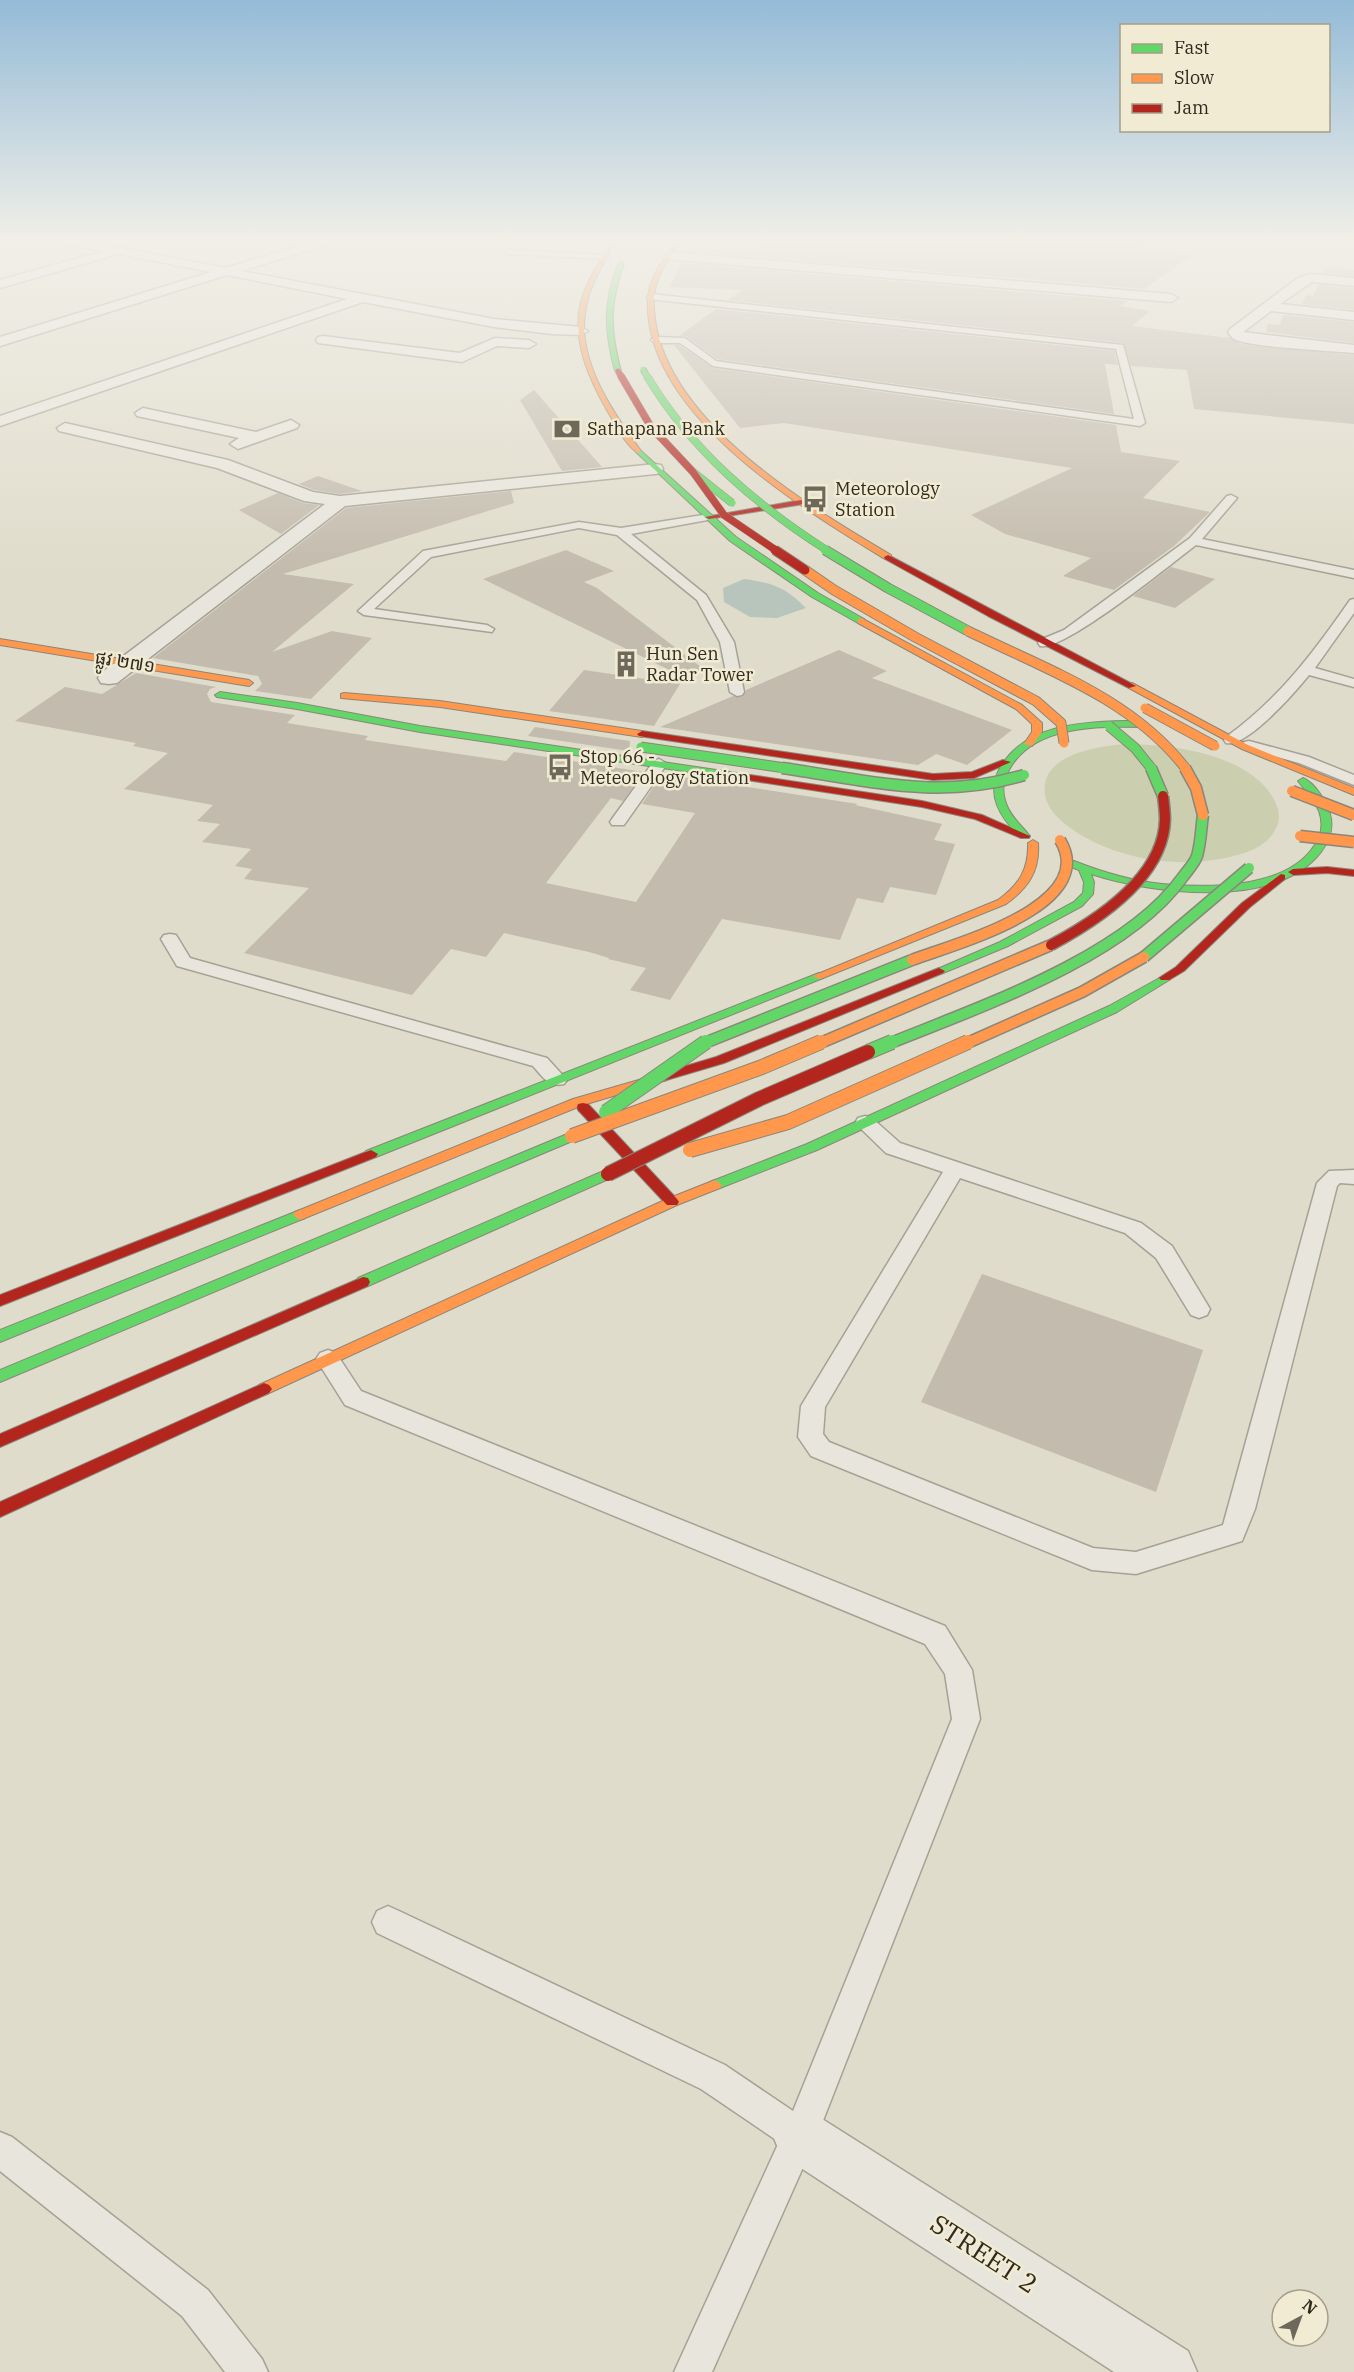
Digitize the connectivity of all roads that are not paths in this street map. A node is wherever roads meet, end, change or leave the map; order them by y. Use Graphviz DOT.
graph roads {
  1 [pos="207,351"];
  2 [pos="406,351"];
  3 [pos="477,351"];
  4 [pos="585,351"];
  5 [pos="612,351"];
  6 [pos="659,351"];
  7 [pos="696,351"];
  8 [pos="1121,351"];
  9 [pos="641,365"];
  10 [pos="143,413"];
  11 [pos="0,421"];
  12 [pos="291,425"];
  13 [pos="64,428"];
  14 [pos="257,437"];
  15 [pos="740,455"];
  16 [pos="200,458"];
  17 [pos="654,467"];
  18 [pos="723,469"];
  19 [pos="693,472"];
  20 [pos="1231,498"];
  21 [pos="340,501"];
  22 [pos="802,502"];
  23 [pos="709,517"];
  24 [pos="621,532"];
  25 [pos="1194,541"];
  26 [pos="1354,574"];
  27 [pos="1354,603"];
  28 [pos="487,629"];
  29 [pos="0,642"];
  30 [pos="1045,643"];
  31 [pos="974,652"];
  32 [pos="1307,670"];
  33 [pos="130,672"];
  34 [pos="104,678"];
  35 [pos="1354,682"];
  36 [pos="255,683"];
  37 [pos="737,692"];
  38 [pos="215,694"];
  39 [pos="1086,712"];
  40 [pos="1231,740"];
  41 [pos="1064,743"];
  42 [pos="1029,744"];
  43 [pos="1215,746"];
  44 [pos="1050,750"];
  45 [pos="1275,760"];
  46 [pos="1006,762"];
  47 [pos="659,764"];
  48 [pos="1024,776"];
  49 [pos="1354,780"];
  50 [pos="1292,791"];
  51 [pos="1354,792"];
  52 [pos="1354,815"];
  53 [pos="618,822"];
  54 [pos="1048,832"];
  55 [pos="1029,839"];
  56 [pos="1060,840"];
  57 [pos="1354,842"];
  58 [pos="1080,850"];
  59 [pos="1102,860"];
  60 [pos="1084,869"];
  61 [pos="1223,873"];
  62 [pos="1354,873"];
  63 [pos="1287,874"];
  64 [pos="1204,875"];
  65 [pos="170,939"];
  66 [pos="557,1080"];
  67 [pos="578,1102"];
  68 [pos="865,1123"];
  69 [pos="572,1136"];
  70 [pos="956,1168"];
  71 [pos="608,1174"];
  72 [pos="1354,1177"];
  73 [pos="672,1202"];
  74 [pos="0,1300"];
  75 [pos="1199,1309"];
  76 [pos="0,1336"];
  77 [pos="328,1359"];
  78 [pos="0,1376"];
  79 [pos="0,1441"];
  80 [pos="0,1510"];
  81 [pos="388,1922"];
  82 [pos="800,2136"];
  83 [pos="0,2150"];
  84 [pos="249,2372"];
  85 [pos="693,2372"];
  86 [pos="1167,2372"];
  1 -- 11 [label="street"];
  2 -- 3 [label="street"];
  4 -- 17 [label="main road"];
  5 -- 19 [label="main road, bridge"];
  6 -- 15 [label="main road"];
  7 -- 8 [label="lane"];
  9 -- 18 [label="main road, bridge"];
  10 -- 14 [label="street"];
  12 -- 14 [label="street"];
  13 -- 16 [label="street"];
  14 -- 16 [label="street"];
  15 -- 17 [label="main road"];
  15 -- 22 [label="main road"];
  16 -- 21 [label="street"];
  17 -- 21 [label="street"];
  17 -- 23 [label="main road"];
  18 -- 43 [label="main road, bridge"];
  18 -- 71 [label="main road, bridge"];
  19 -- 31 [label="main road, bridge"];
  19 -- 41 [label="main road, bridge"];
  20 -- 25 [label="lane"];
  21 -- 33 [label="street"];
  22 -- 23 [label="main road"];
  22 -- 30 [label="main road"];
  23 -- 24 [label="lane"];
  23 -- 42 [label="main road"];
  24 -- 28 [label="lane"];
  24 -- 37 [label="lane"];
  25 -- 26 [label="lane"];
  25 -- 30 [label="lane"];
  27 -- 32 [label="lane"];
  29 -- 33 [label="main road, ផ្លូវ ២៧១"];
  30 -- 40 [label="main road"];
  32 -- 35 [label="lane"];
  32 -- 40 [label="lane"];
  33 -- 34 [label="street"];
  33 -- 36 [label="main road, ផ្លូវ ២៧១"];
  38 -- 47 [label="main road"];
  39 -- 69 [label="main road, bridge"];
  40 -- 42 [label="main road"];
  40 -- 45 [label="main road"];
  40 -- 49 [label="lane"];
  41 -- 43 [label="main road, bridge"];
  41 -- 44 [label="main road"];
  42 -- 46 [label="main road"];
  43 -- 50 [label="main road"];
  45 -- 51 [label="main road"];
  45 -- 63 [label="main road"];
  46 -- 48 [label="main road, bridge"];
  46 -- 55 [label="main road"];
  47 -- 53 [label="lane"];
  47 -- 55 [label="main road"];
  50 -- 52 [label="main road, bridge"];
  50 -- 57 [label="main road, bridge"];
  54 -- 56 [label="main road"];
  55 -- 60 [label="main road"];
  55 -- 66 [label="main road"];
  56 -- 58 [label="main road"];
  56 -- 69 [label="main road, bridge"];
  59 -- 64 [label="main road, bridge"];
  60 -- 63 [label="main road"];
  60 -- 67 [label="main road"];
  61 -- 71 [label="main road, bridge"];
  62 -- 63 [label="main road"];
  63 -- 68 [label="main road"];
  65 -- 66 [label="lane"];
  66 -- 67 [label="main road"];
  66 -- 74 [label="main road"];
  67 -- 73 [label="main road"];
  67 -- 76 [label="main road"];
  68 -- 70 [label="lane"];
  68 -- 73 [label="main road"];
  69 -- 78 [label="main road"];
  70 -- 72 [label="lane"];
  70 -- 75 [label="lane"];
  71 -- 79 [label="main road"];
  73 -- 77 [label="main road"];
  77 -- 80 [label="main road"];
  77 -- 82 [label="lane"];
  81 -- 82 [label="lane"];
  82 -- 85 [label="lane"];
  82 -- 86 [label="street, STREET 2"];
  83 -- 84 [label="lane"];
}
